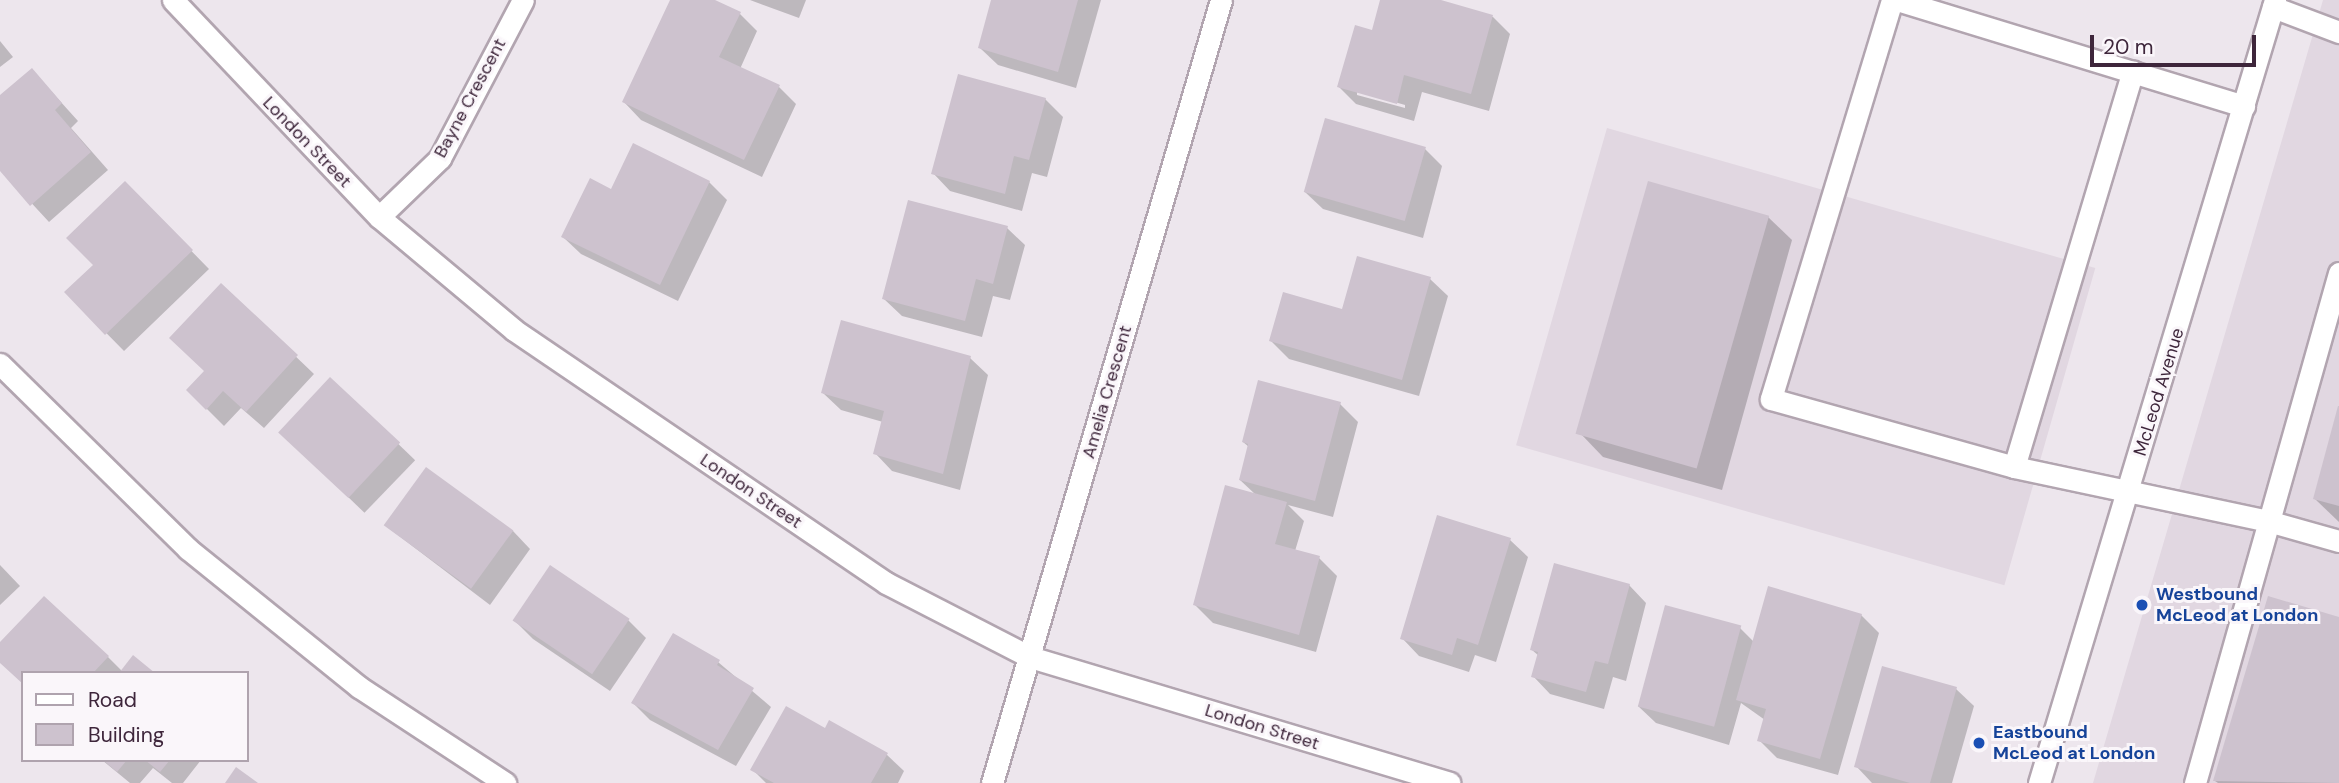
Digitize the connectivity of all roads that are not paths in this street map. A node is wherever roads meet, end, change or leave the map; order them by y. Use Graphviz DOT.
graph roads {
  1 [pos="173,0"];
  2 [pos="523,0"];
  3 [pos="1221,0"];
  4 [pos="1894,0"];
  5 [pos="2274,4"];
  6 [pos="2339,32"];
  7 [pos="2133,71"];
  8 [pos="2244,106"];
  9 [pos="379,217"];
  10 [pos="2339,273"];
  11 [pos="0,364"];
  12 [pos="2014,467"];
  13 [pos="2130,492"];
  14 [pos="2268,521"];
  15 [pos="2339,541"];
  16 [pos="1030,657"];
  17 [pos="505,783"];
  18 [pos="992,783"];
  19 [pos="1449,783"];
  20 [pos="2039,783"];
  21 [pos="2195,783"];
  1 -- 9 [label="street, London Street"];
  2 -- 9 [label="street, Bayne Crescent"];
  3 -- 16 [label="street, Amelia Crescent"];
  4 -- 7 [label="street"];
  4 -- 12 [label="street"];
  5 -- 6 [label="street"];
  5 -- 8 [label="street, McLeod Avenue"];
  7 -- 8 [label="street"];
  7 -- 12 [label="street"];
  8 -- 13 [label="street, McLeod Avenue"];
  9 -- 16 [label="street, London Street"];
  10 -- 14 [label="street"];
  11 -- 17 [label="street"];
  12 -- 13 [label="street"];
  13 -- 14 [label="street"];
  13 -- 20 [label="street, McLeod Avenue"];
  14 -- 15 [label="street"];
  14 -- 21 [label="street"];
  16 -- 18 [label="street, Amelia Crescent"];
  16 -- 19 [label="street, London Street"];
}
